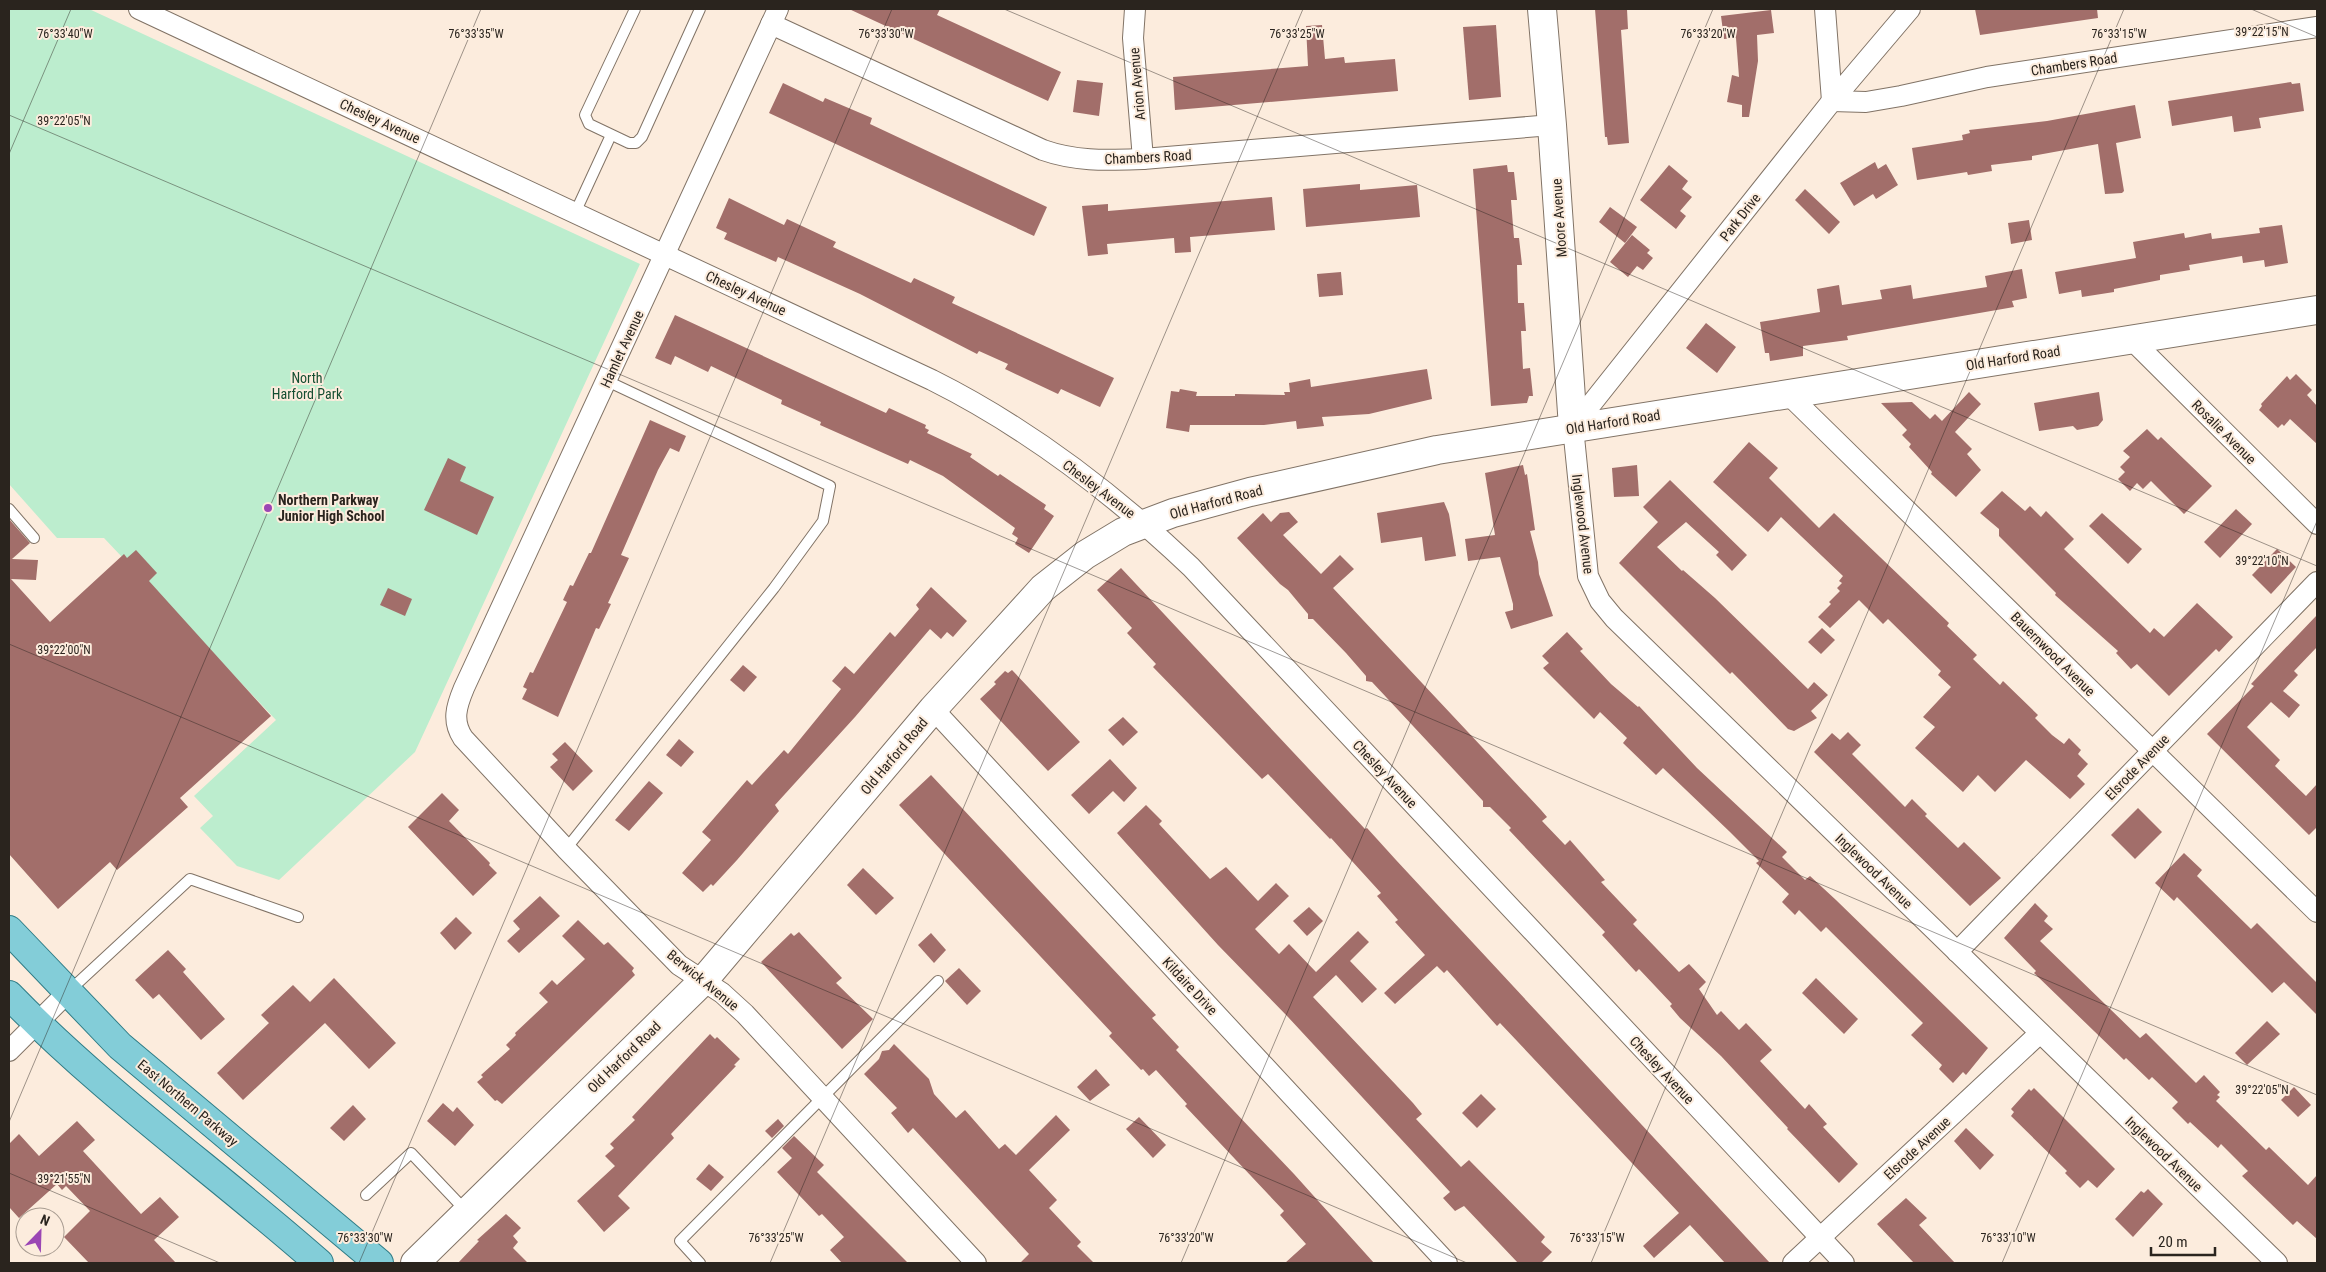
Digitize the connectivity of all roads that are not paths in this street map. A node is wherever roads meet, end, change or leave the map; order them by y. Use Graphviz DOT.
graph roads {
  1 [pos="139,9"];
  2 [pos="635,9"];
  3 [pos="700,9"];
  4 [pos="1135,9"];
  5 [pos="1542,9"];
  6 [pos="1824,9"];
  7 [pos="1910,9"];
  8 [pos="775,16"];
  9 [pos="2317,27"];
  10 [pos="1832,101"];
  11 [pos="1552,125"];
  12 [pos="611,135"];
  13 [pos="1144,159"];
  14 [pos="575,213"];
  15 [pos="665,255"];
  16 [pos="2317,310"];
  17 [pos="2131,339"];
  18 [pos="607,381"];
  19 [pos="1789,395"];
  20 [pos="1573,427"];
  21 [pos="9,509"];
  22 [pos="1145,523"];
  23 [pos="2317,524"];
  24 [pos="34,538"];
  25 [pos="2317,582"];
  26 [pos="464,688"];
  27 [pos="933,710"];
  28 [pos="2153,752"];
  29 [pos="566,849"];
  30 [pos="2317,912"];
  31 [pos="298,917"];
  32 [pos="9,930"];
  33 [pos="1957,952"];
  34 [pos="703,981"];
  35 [pos="938,981"];
  36 [pos="68,992"];
  37 [pos="9,995"];
  38 [pos="37,1024"];
  39 [pos="2040,1033"];
  40 [pos="9,1052"];
  41 [pos="822,1098"];
  42 [pos="366,1195"];
  43 [pos="466,1212"];
  44 [pos="1820,1238"];
  45 [pos="319,1263"];
  46 [pos="378,1263"];
  47 [pos="415,1263"];
  48 [pos="700,1263"];
  49 [pos="976,1263"];
  50 [pos="1447,1263"];
  51 [pos="1793,1263"];
  52 [pos="1844,1263"];
  53 [pos="2277,1263"];
  1 -- 14 [label="street, Chesley Avenue"];
  2 -- 12 [label="lane"];
  3 -- 12 [label="lane"];
  4 -- 13 [label="street, Arion Avenue"];
  5 -- 11 [label="street, Moore Avenue"];
  6 -- 10 [label="street"];
  7 -- 10 [label="street, Park Drive"];
  8 -- 13 [label="street, Chambers Road"];
  8 -- 15 [label="street, Hamlet Avenue"];
  9 -- 10 [label="street, Chambers Road"];
  10 -- 20 [label="street, Park Drive"];
  11 -- 13 [label="street, Chambers Road"];
  11 -- 20 [label="street, Moore Avenue"];
  12 -- 14 [label="lane"];
  14 -- 15 [label="street, Chesley Avenue"];
  15 -- 18 [label="street, Hamlet Avenue"];
  15 -- 22 [label="street, Chesley Avenue"];
  16 -- 17 [label="street, Old Harford Road"];
  17 -- 19 [label="street, Old Harford Road"];
  17 -- 23 [label="street, Rosalie Avenue"];
  18 -- 26 [label="street, Hamlet Avenue"];
  18 -- 29 [label="lane"];
  19 -- 20 [label="street, Old Harford Road"];
  19 -- 28 [label="street, Bauernwood Avenue"];
  20 -- 22 [label="street, Old Harford Road"];
  20 -- 33 [label="street, Inglewood Avenue"];
  21 -- 24 [label="lane"];
  22 -- 27 [label="street, Old Harford Road"];
  22 -- 44 [label="street, Chesley Avenue"];
  25 -- 28 [label="street, Elsrode Avenue"];
  26 -- 29 [label="street, Berwick Avenue"];
  27 -- 34 [label="street, Old Harford Road"];
  27 -- 50 [label="street, Kildaire Drive"];
  28 -- 30 [label="street, Bauernwood Avenue"];
  28 -- 33 [label="street, Elsrode Avenue"];
  29 -- 34 [label="street, Berwick Avenue"];
  31 -- 36 [label="lane"];
  32 -- 36 [label="main road, East Northern Parkway"];
  33 -- 39 [label="street, Inglewood Avenue"];
  34 -- 41 [label="street, Berwick Avenue"];
  34 -- 43 [label="street, Old Harford Road"];
  35 -- 41 [label="lane"];
  36 -- 38 [label="street"];
  36 -- 46 [label="main road, East Northern Parkway"];
  37 -- 38 [label="main road"];
  38 -- 40 [label="street"];
  38 -- 45 [label="main road"];
  39 -- 44 [label="street, Elsrode Avenue"];
  39 -- 53 [label="street, Inglewood Avenue"];
  41 -- 48 [label="lane"];
  41 -- 49 [label="street, Berwick Avenue"];
  42 -- 43 [label="lane"];
  43 -- 47 [label="street, Old Harford Road"];
  44 -- 51 [label="street, Elsrode Avenue"];
  44 -- 52 [label="street, Chesley Avenue"];
}
